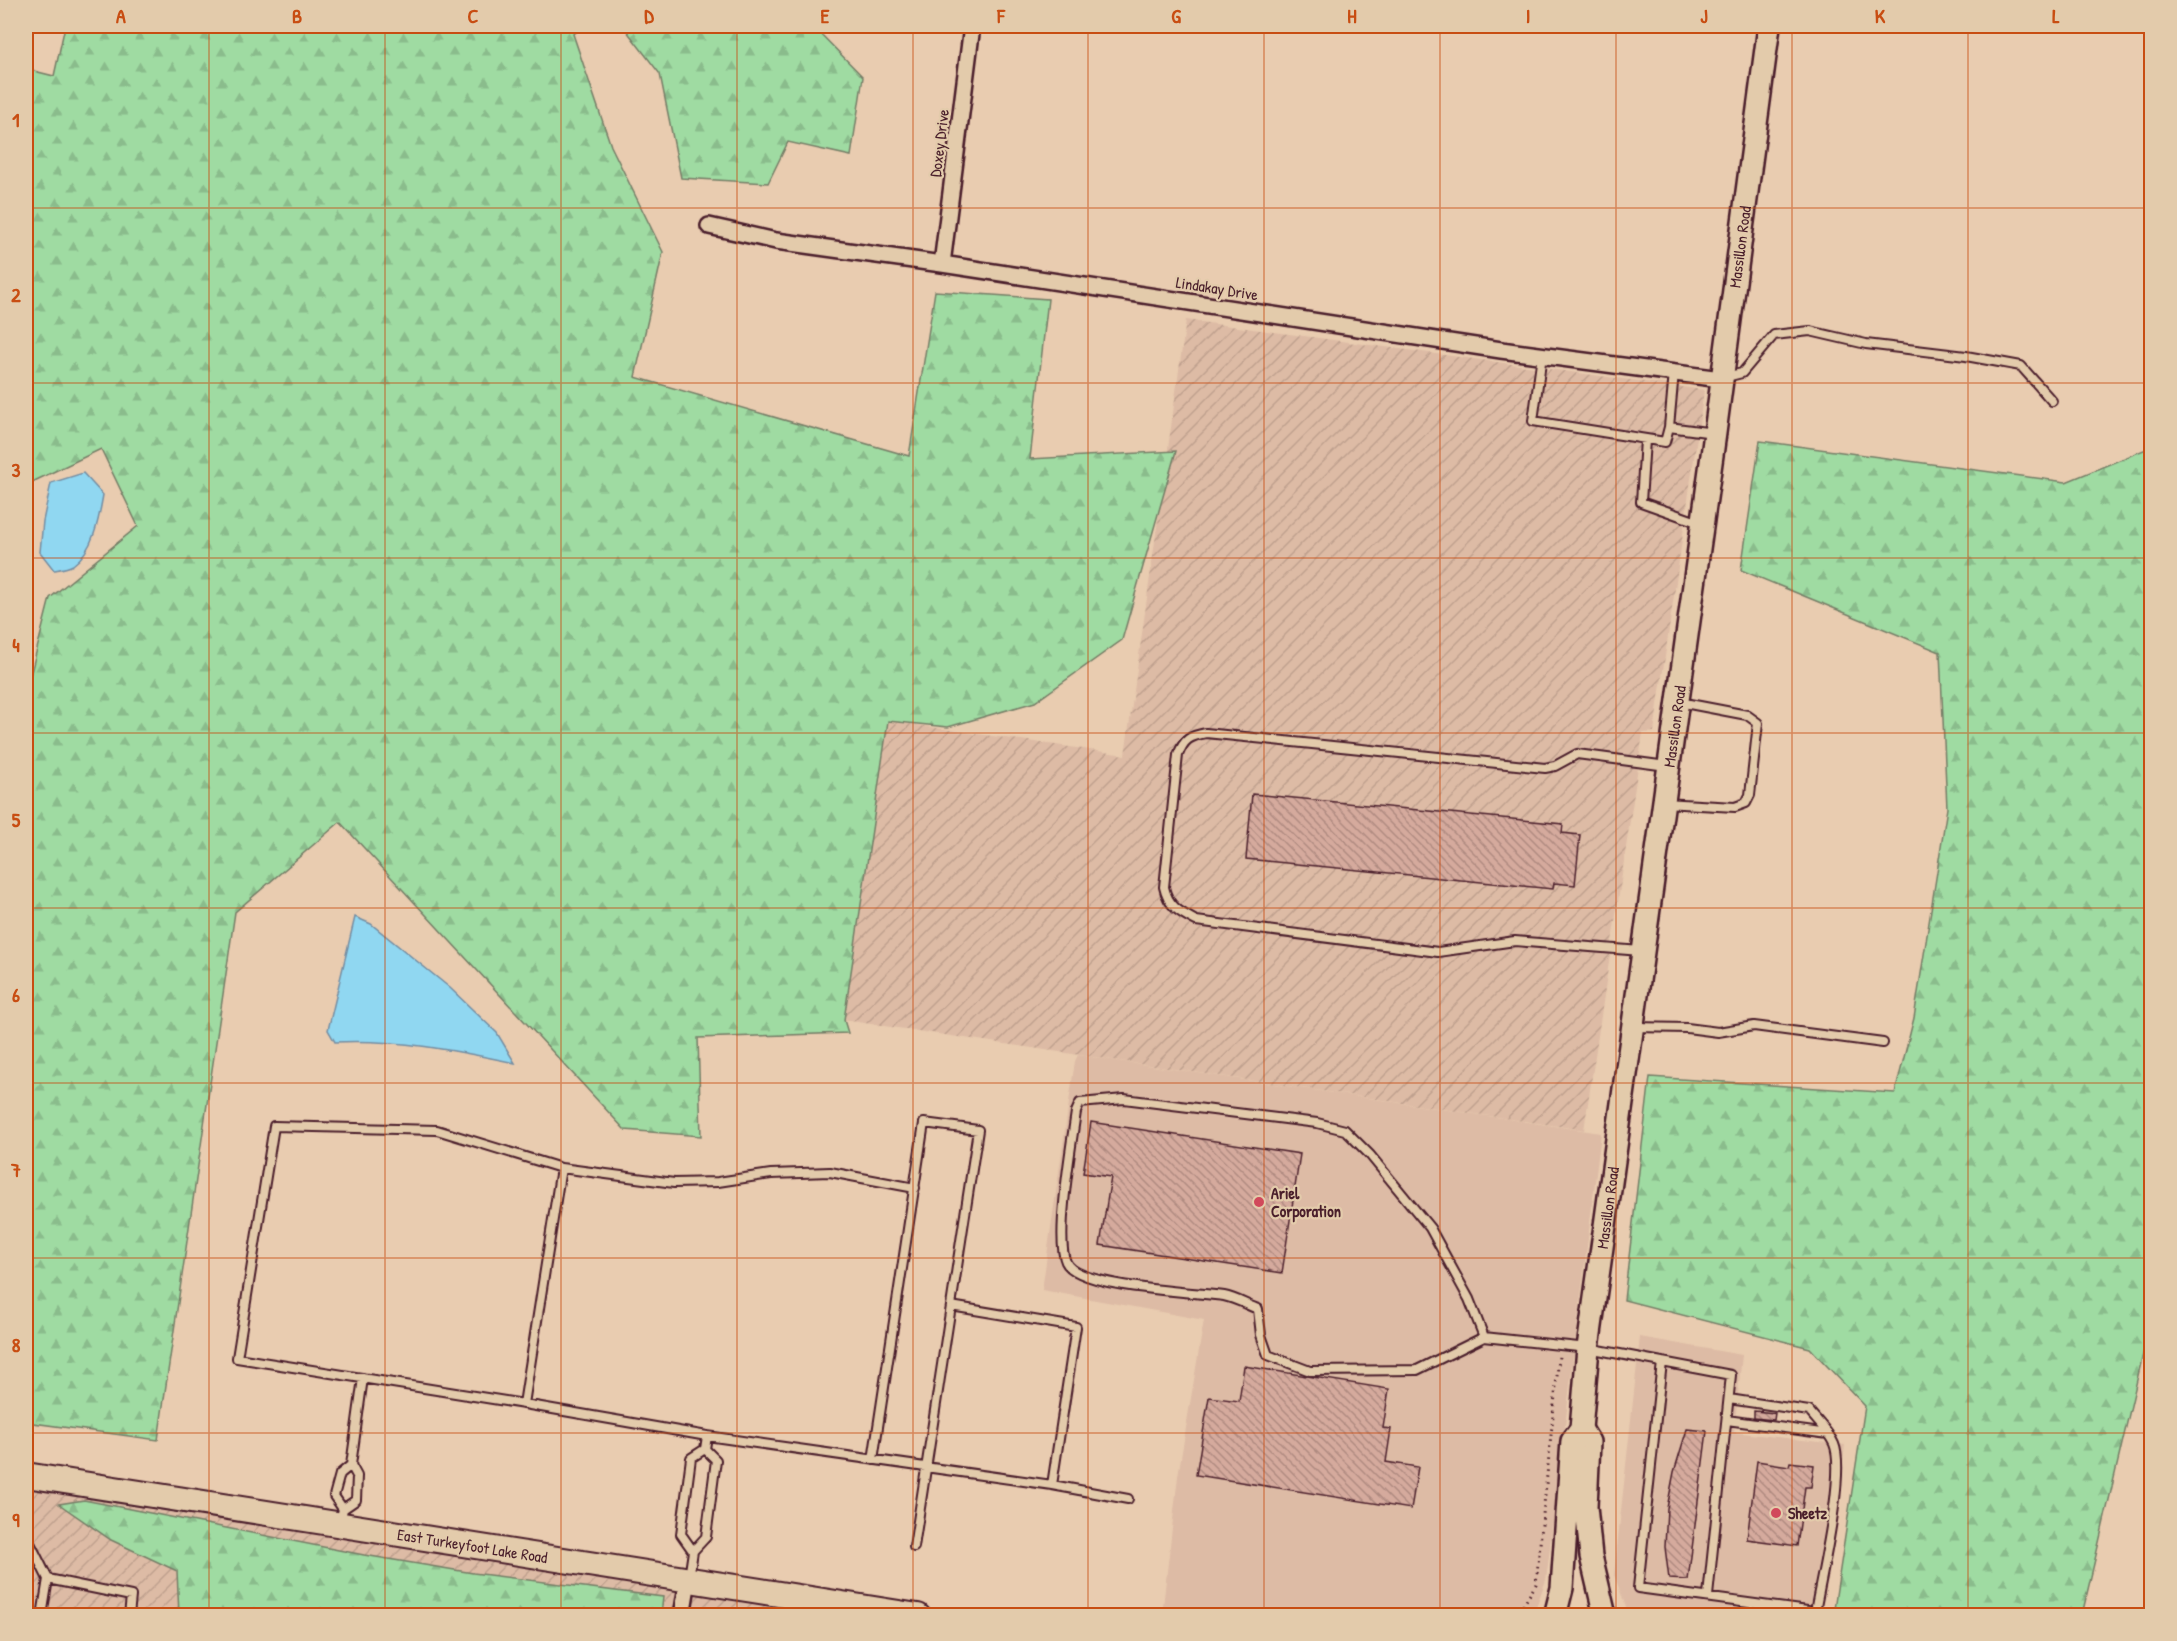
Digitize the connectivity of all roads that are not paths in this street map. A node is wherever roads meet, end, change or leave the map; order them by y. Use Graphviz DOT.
graph roads {
  1 [pos="972,26"];
  2 [pos="1769,26"];
  3 [pos="709,226"];
  4 [pos="942,264"];
  5 [pos="1542,355"];
  6 [pos="1674,372"];
  7 [pos="1721,379"];
  8 [pos="2052,401"];
  9 [pos="1669,427"];
  10 [pos="1714,433"];
  11 [pos="1645,440"];
  12 [pos="1702,524"];
  13 [pos="1678,702"];
  14 [pos="1669,766"];
  15 [pos="1663,803"];
  16 [pos="1643,951"];
  17 [pos="1632,1027"];
  18 [pos="1883,1043"];
  19 [pos="561,1168"];
  20 [pos="915,1188"];
  21 [pos="951,1306"];
  22 [pos="1484,1337"];
  23 [pos="1588,1348"];
  24 [pos="1662,1362"];
  25 [pos="363,1378"];
  26 [pos="1729,1400"];
  27 [pos="524,1404"];
  28 [pos="1727,1420"];
  29 [pos="1581,1429"];
  30 [pos="1828,1434"];
  31 [pos="707,1436"];
  32 [pos="705,1449"];
  33 [pos="873,1460"];
  34 [pos="351,1465"];
  35 [pos="926,1467"];
  36 [pos="26,1475"];
  37 [pos="1052,1485"];
  38 [pos="1128,1499"];
  39 [pos="341,1517"];
  40 [pos="26,1535"];
  41 [pos="914,1547"];
  42 [pos="693,1551"];
  43 [pos="48,1580"];
  44 [pos="688,1580"];
  45 [pos="1708,1596"];
  46 [pos="1819,1614"];
  47 [pos="42,1616"];
  48 [pos="129,1616"];
  49 [pos="682,1616"];
  50 [pos="918,1616"];
  51 [pos="1555,1616"];
  52 [pos="1605,1616"];
  1 -- 4 [label="street, Doxey Drive"];
  2 -- 7 [label="main road, Massillon Road"];
  3 -- 4 [label="street, Lindakay Drive"];
  4 -- 5 [label="street, Lindakay Drive"];
  5 -- 6 [label="street, Lindakay Drive"];
  5 -- 11 [label="lane"];
  6 -- 7 [label="street, Lindakay Drive"];
  6 -- 9 [label="lane"];
  7 -- 8 [label="lane"];
  7 -- 10 [label="main road, Massillon Road"];
  9 -- 10 [label="lane"];
  9 -- 11 [label="lane"];
  10 -- 12 [label="main road, Massillon Road"];
  11 -- 12 [label="lane"];
  12 -- 13 [label="main road, Massillon Road"];
  13 -- 14 [label="main road, Massillon Road"];
  13 -- 15 [label="lane"];
  14 -- 15 [label="main road, Massillon Road"];
  14 -- 16 [label="lane"];
  15 -- 16 [label="main road, Massillon Road"];
  16 -- 17 [label="main road, Massillon Road"];
  17 -- 18 [label="lane"];
  17 -- 23 [label="main road, Massillon Road"];
  19 -- 20 [label="lane"];
  19 -- 25 [label="lane"];
  19 -- 27 [label="lane"];
  20 -- 21 [label="lane"];
  20 -- 33 [label="lane"];
  21 -- 35 [label="lane"];
  21 -- 37 [label="lane"];
  22 -- 22 [label="lane"];
  22 -- 23 [label="lane"];
  23 -- 24 [label="lane"];
  23 -- 29 [label="main road, Massillon Road"];
  24 -- 26 [label="lane"];
  24 -- 45 [label="lane"];
  25 -- 27 [label="lane"];
  25 -- 34 [label="lane"];
  26 -- 28 [label="lane"];
  26 -- 30 [label="lane"];
  27 -- 31 [label="lane"];
  28 -- 30 [label="lane"];
  28 -- 45 [label="lane"];
  29 -- 51 [label="main road, Massillon Road"];
  29 -- 52 [label="main road, Massillon Road"];
  30 -- 46 [label="lane"];
  31 -- 32 [label="lane"];
  31 -- 33 [label="lane"];
  32 -- 42 [label="lane"];
  32 -- 42 [label="lane"];
  33 -- 35 [label="lane"];
  34 -- 39 [label="lane"];
  34 -- 39 [label="lane"];
  35 -- 37 [label="lane"];
  35 -- 41 [label="lane"];
  36 -- 39 [label="main road, East Turkeyfoot Lake Road"];
  37 -- 38 [label="lane"];
  39 -- 44 [label="main road, East Turkeyfoot Lake Road"];
  40 -- 43 [label="lane"];
  42 -- 44 [label="lane"];
  43 -- 47 [label="lane"];
  43 -- 48 [label="lane"];
  44 -- 49 [label="street"];
  44 -- 50 [label="main road, East Turkeyfoot Lake Road"];
  45 -- 46 [label="lane"];
}
